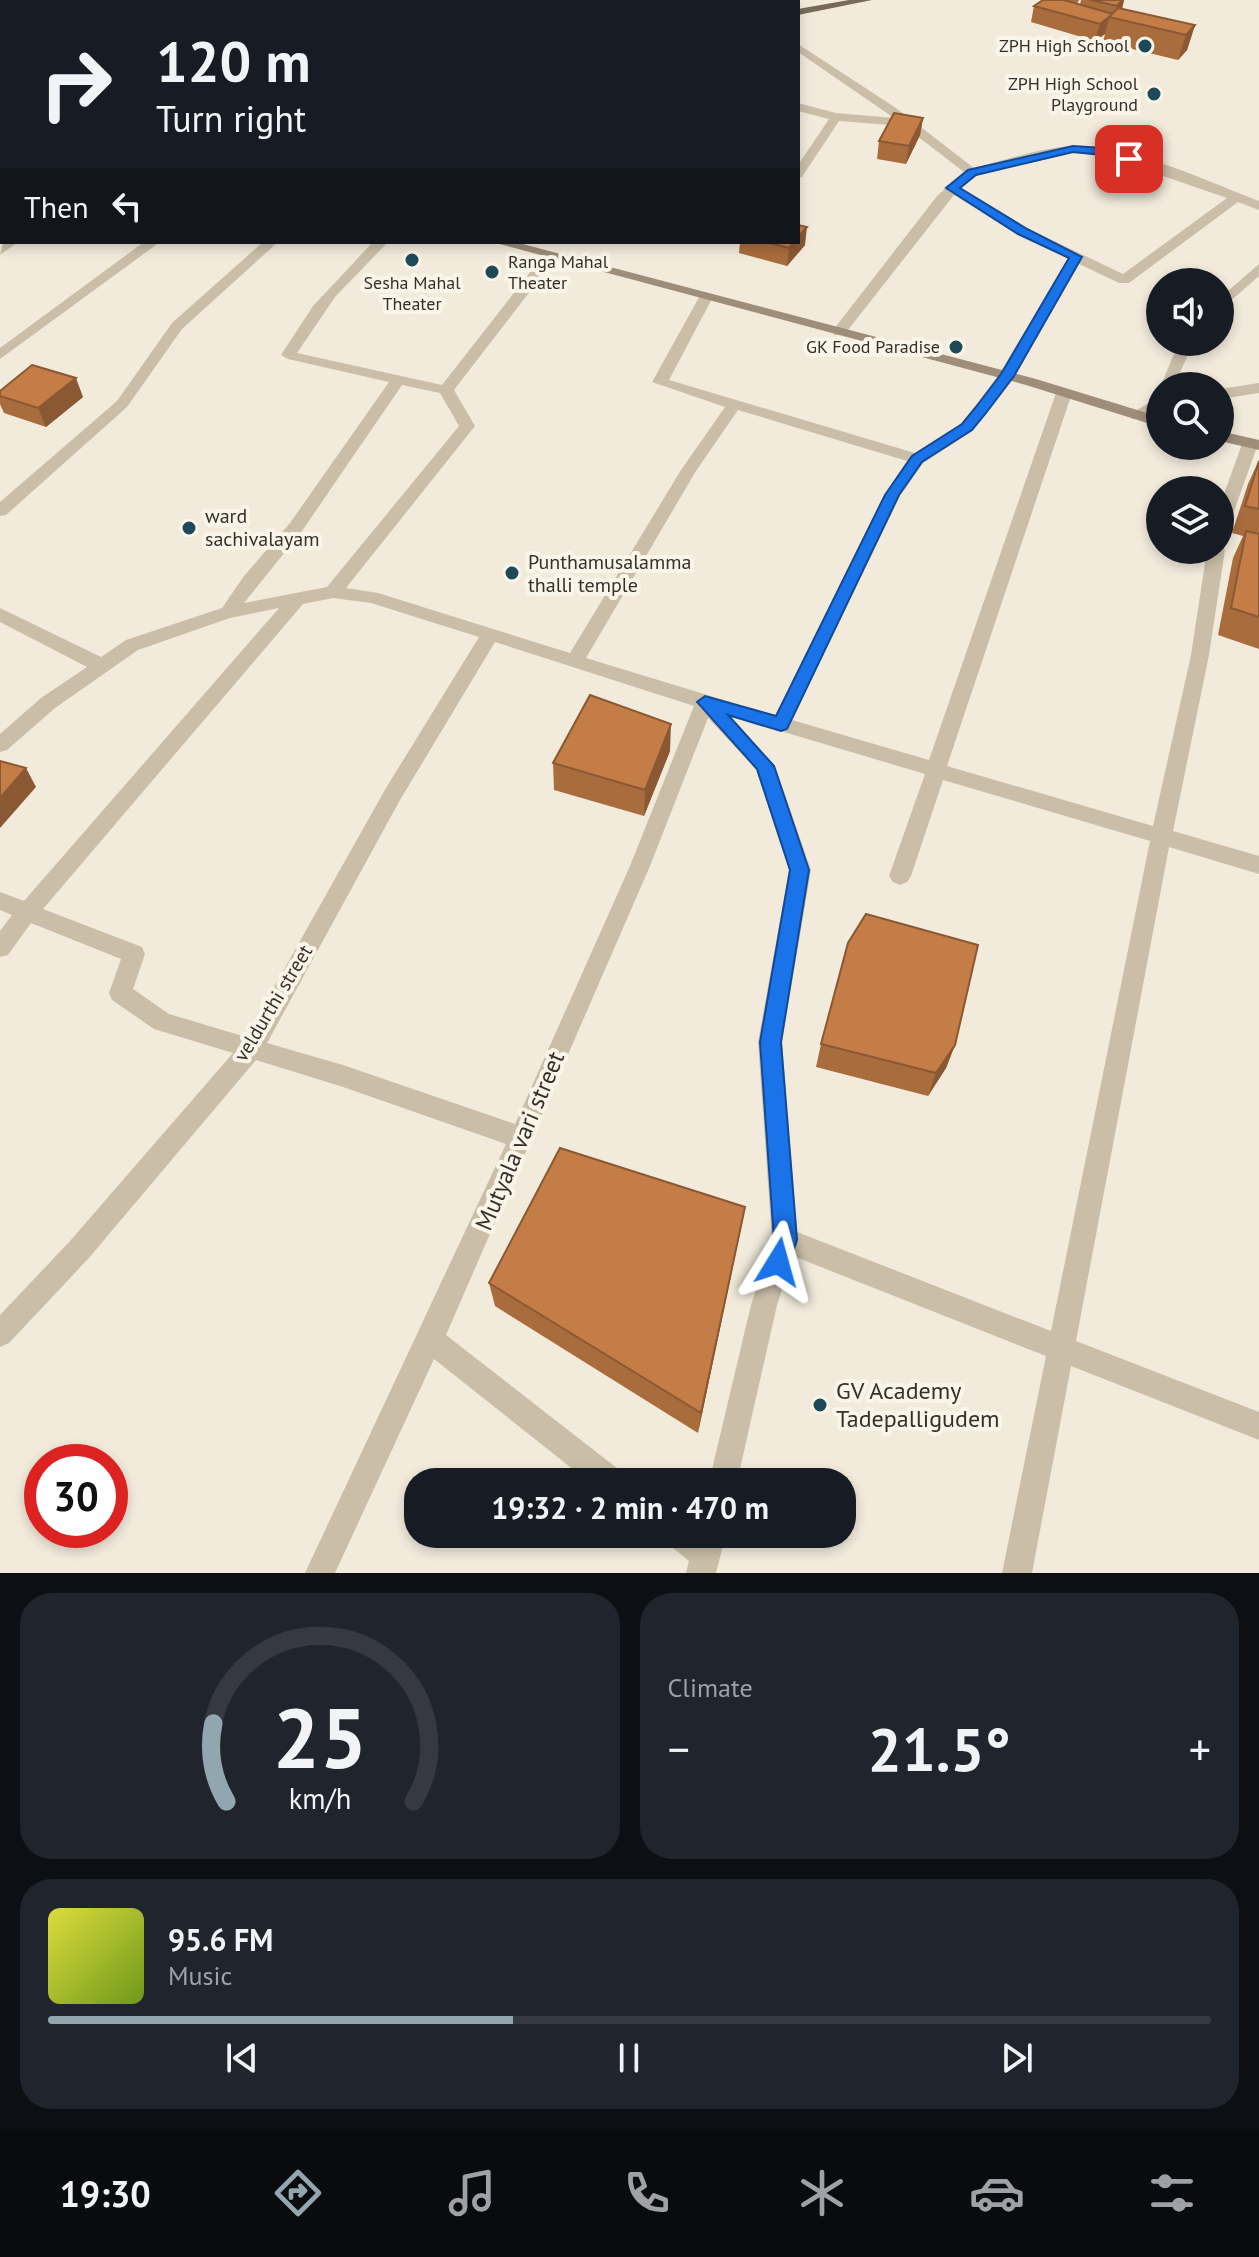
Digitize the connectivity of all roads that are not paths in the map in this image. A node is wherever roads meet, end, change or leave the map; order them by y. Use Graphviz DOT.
graph roads {
  1 [pos="867,0"];
  2 [pos="800,12"];
  3 [pos="800,48"];
  4 [pos="800,108"];
  5 [pos="836,117"];
  6 [pos="908,123"];
  7 [pos="800,171"];
  8 [pos="972,172"];
  9 [pos="952,188"];
  10 [pos="1237,197"];
  11 [pos="1259,206"];
  12 [pos="150,244"];
  13 [pos="269,244"];
  14 [pos="379,244"];
  15 [pos="537,246"];
  16 [pos="551,255"];
  17 [pos="1076,257"];
  18 [pos="1259,268"];
  19 [pos="1234,292"];
  20 [pos="707,295"];
  21 [pos="839,332"];
  22 [pos="0,355"];
  23 [pos="1007,376"];
  24 [pos="398,379"];
  25 [pos="1259,388"];
  26 [pos="446,390"];
  27 [pos="1234,392"];
  28 [pos="1064,393"];
  29 [pos="735,404"];
  30 [pos="1146,409"];
  31 [pos="1137,416"];
  32 [pos="1146,418"];
  33 [pos="1234,439"];
  34 [pos="1255,444"];
  35 [pos="917,459"];
  36 [pos="1234,494"];
  37 [pos="0,511"];
  38 [pos="1214,564"];
  39 [pos="333,592"];
  40 [pos="297,599"];
  41 [pos="228,612"];
  42 [pos="0,614"];
  43 [pos="491,633"];
  44 [pos="575,660"];
  45 [pos="102,666"];
  46 [pos="705,702"];
  47 [pos="781,724"];
  48 [pos="0,745"];
  49 [pos="938,771"];
  50 [pos="1161,837"];
  51 [pos="1259,865"];
  52 [pos="900,876"];
  53 [pos="0,901"];
  54 [pos="27,912"];
  55 [pos="0,948"];
  56 [pos="251,1049"];
  57 [pos="521,1138"];
  58 [pos="785,1240"];
  59 [pos="0,1334"];
  60 [pos="430,1339"];
  61 [pos="1062,1346"];
  62 [pos="1259,1426"];
  63 [pos="594,1468"];
  64 [pos="726,1468"];
  65 [pos="320,1573"];
  66 [pos="1017,1573"];
  1 -- 2 [label="main road"];
  3 -- 6 [label="street"];
  4 -- 5 [label="street"];
  5 -- 6 [label="street"];
  5 -- 7 [label="street"];
  6 -- 8 [label="street"];
  8 -- 9 [label="street"];
  8 -- 10 [label="street"];
  9 -- 17 [label="street"];
  9 -- 21 [label="street"];
  10 -- 11 [label="street"];
  10 -- 17 [label="street"];
  12 -- 22 [label="street"];
  13 -- 37 [label="street"];
  14 -- 24 [label="street"];
  15 -- 16 [label="main road"];
  16 -- 20 [label="main road"];
  16 -- 26 [label="street"];
  17 -- 23 [label="street"];
  18 -- 19 [label="street"];
  20 -- 21 [label="main road"];
  20 -- 29 [label="street"];
  21 -- 23 [label="main road"];
  23 -- 28 [label="main road"];
  23 -- 35 [label="street"];
  24 -- 26 [label="street"];
  24 -- 41 [label="street"];
  25 -- 27 [label="street"];
  26 -- 39 [label="street"];
  28 -- 31 [label="main road"];
  28 -- 49 [label="street"];
  29 -- 35 [label="street"];
  29 -- 44 [label="street"];
  30 -- 31 [label="street"];
  31 -- 32 [label="main road"];
  33 -- 34 [label="main road"];
  34 -- 36 [label="street"];
  35 -- 47 [label="street"];
  38 -- 50 [label="street"];
  39 -- 40 [label="street"];
  39 -- 43 [label="street"];
  40 -- 41 [label="street"];
  40 -- 54 [label="street"];
  41 -- 45 [label="street"];
  42 -- 45 [label="street"];
  43 -- 44 [label="street"];
  43 -- 56 [label="street, veldurthi street"];
  44 -- 46 [label="street"];
  45 -- 48 [label="street"];
  46 -- 47 [label="street"];
  46 -- 57 [label="street, Mutyala vari street"];
  46 -- 58 [label="street"];
  47 -- 49 [label="street"];
  49 -- 50 [label="street"];
  49 -- 52 [label="street"];
  50 -- 51 [label="street"];
  50 -- 61 [label="street"];
  53 -- 54 [label="street"];
  54 -- 55 [label="street"];
  54 -- 56 [label="street"];
  56 -- 57 [label="street"];
  56 -- 59 [label="street, veldurthi street"];
  57 -- 60 [label="street, Mutyala vari street"];
  58 -- 61 [label="street"];
  58 -- 64 [label="street"];
  60 -- 63 [label="street"];
  60 -- 65 [label="street, Mutyala vari street"];
  61 -- 62 [label="street"];
  61 -- 66 [label="street"];
}
